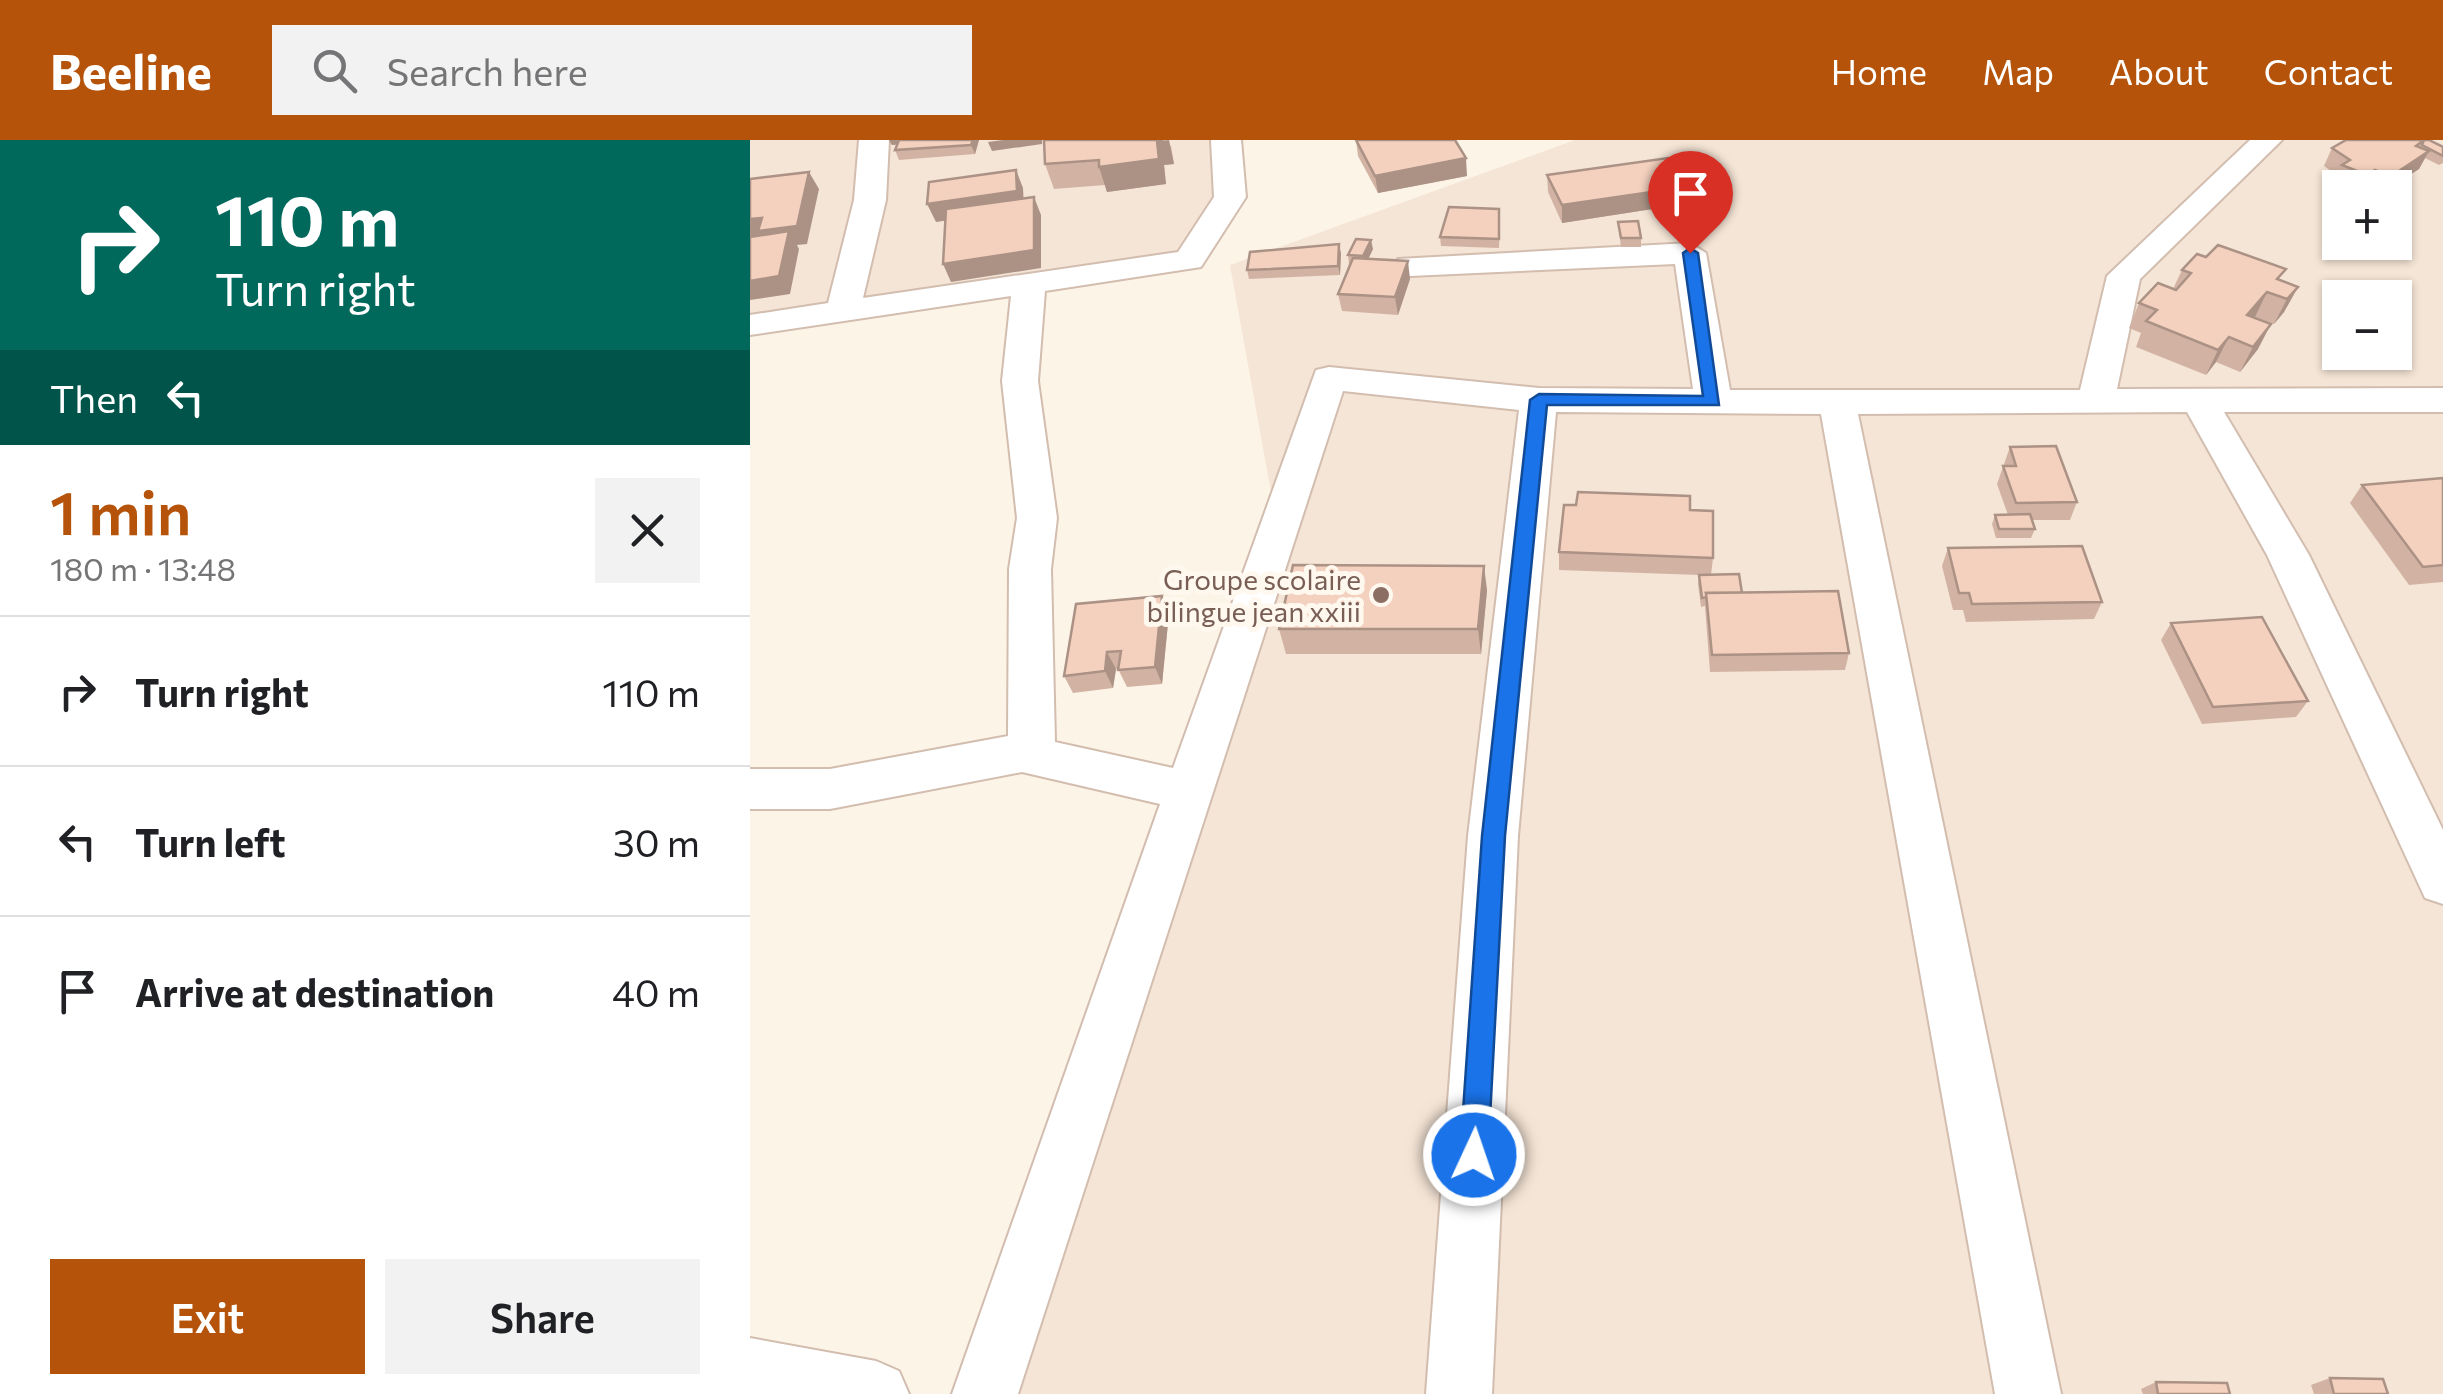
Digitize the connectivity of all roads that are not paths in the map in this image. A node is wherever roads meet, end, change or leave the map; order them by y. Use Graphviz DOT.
graph roads {
  1 [pos="874,140"];
  2 [pos="1226,140"];
  3 [pos="2267,140"];
  4 [pos="1410,266"];
  5 [pos="1029,284"];
  6 [pos="843,312"];
  7 [pos="750,325"];
  8 [pos="2198,399"];
  9 [pos="1539,400"];
  10 [pos="2096,400"];
  11 [pos="2443,400"];
  12 [pos="1713,401"];
  13 [pos="1837,402"];
  14 [pos="1032,751"];
  15 [pos="750,789"];
  16 [pos="1188,791"];
  17 [pos="2443,882"];
  18 [pos="750,1370"];
  19 [pos="876,1394"];
  20 [pos="985,1394"];
  21 [pos="1459,1394"];
  22 [pos="2028,1394"];
  1 -- 6 [label="street"];
  2 -- 5 [label="street"];
  3 -- 10 [label="street"];
  4 -- 12 [label="street"];
  5 -- 6 [label="street"];
  5 -- 14 [label="street"];
  6 -- 7 [label="street"];
  8 -- 10 [label="street"];
  8 -- 11 [label="street"];
  8 -- 17 [label="street"];
  9 -- 12 [label="street"];
  9 -- 16 [label="street"];
  9 -- 21 [label="street"];
  10 -- 13 [label="street"];
  12 -- 13 [label="street"];
  13 -- 22 [label="street"];
  14 -- 15 [label="street"];
  14 -- 16 [label="street"];
  16 -- 20 [label="street"];
  18 -- 19 [label="street"];
}
